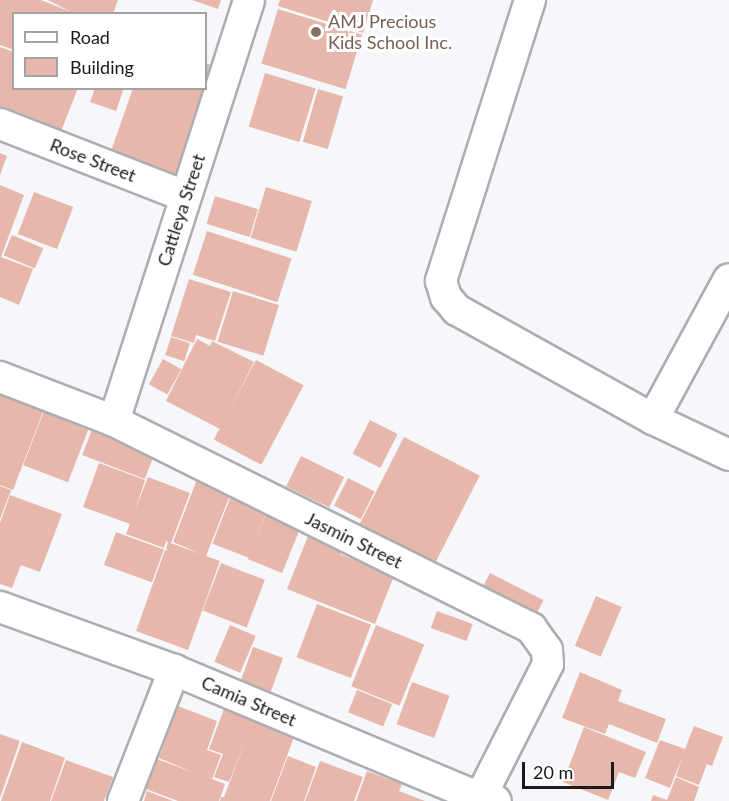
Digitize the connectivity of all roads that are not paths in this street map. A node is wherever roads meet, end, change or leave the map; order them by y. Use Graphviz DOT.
graph roads {
  1 [pos="249,0"];
  2 [pos="530,0"];
  3 [pos="0,124"];
  4 [pos="185,196"];
  5 [pos="729,279"];
  6 [pos="0,377"];
  7 [pos="653,419"];
  8 [pos="114,421"];
  9 [pos="729,455"];
  10 [pos="0,607"];
  11 [pos="174,670"];
  12 [pos="488,799"];
  13 [pos="123,801"];
  1 -- 4 [label="street, Cattleya Street"];
  2 -- 7 [label="street"];
  3 -- 4 [label="street, Rose Street"];
  4 -- 8 [label="street, Cattleya Street"];
  5 -- 7 [label="street"];
  6 -- 8 [label="street, Jasmin Street"];
  7 -- 9 [label="street"];
  8 -- 12 [label="street, Jasmin Street"];
  10 -- 11 [label="street, Camia Street"];
  11 -- 12 [label="street, Camia Street"];
  11 -- 13 [label="street"];
}
